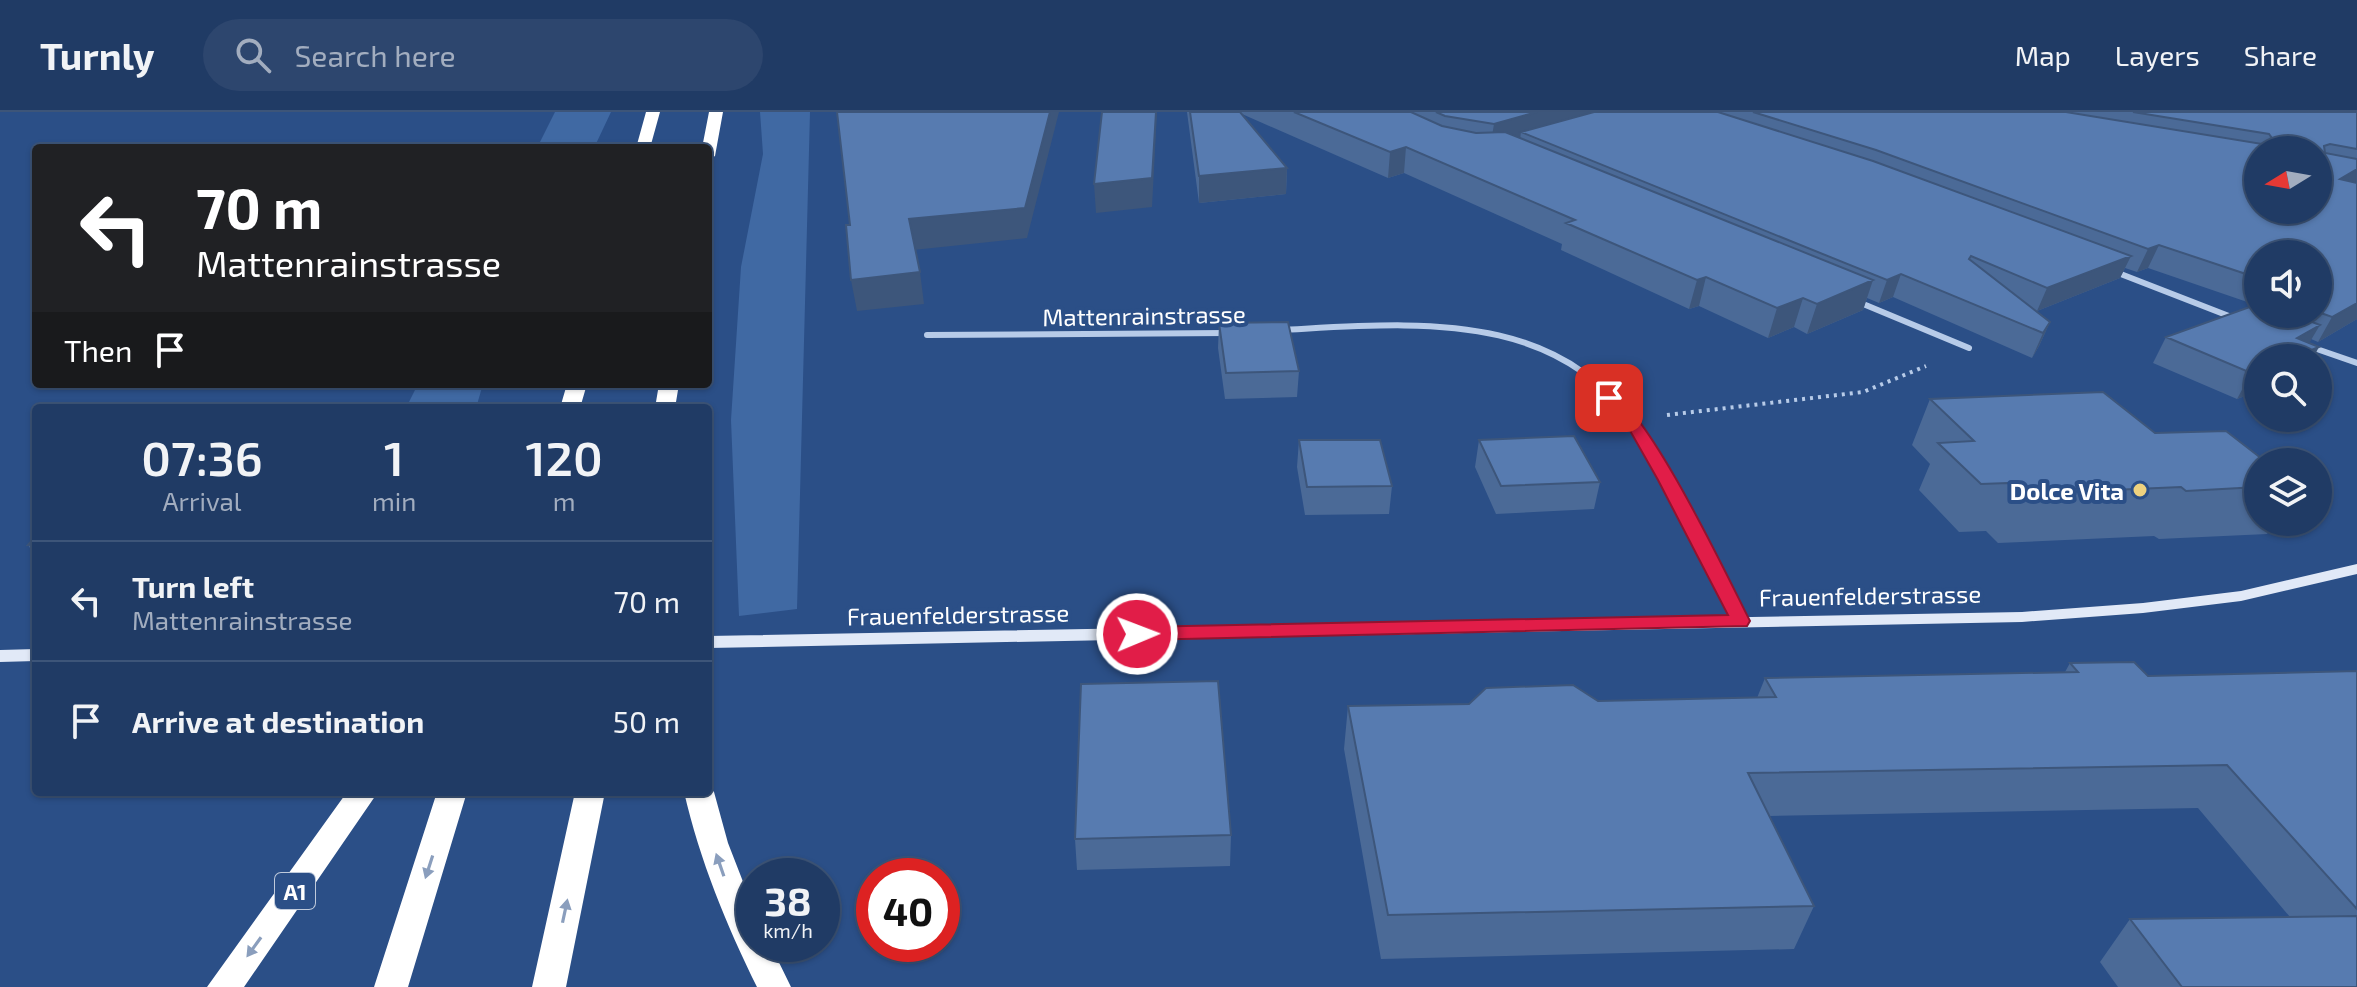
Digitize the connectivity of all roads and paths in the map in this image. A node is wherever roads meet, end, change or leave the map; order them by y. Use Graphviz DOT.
graph roads {
  1 [pos="653,112"];
  2 [pos="716,112"];
  3 [pos="644,144"];
  4 [pos="710,144"];
  5 [pos="2099,266"];
  6 [pos="1852,299"];
  7 [pos="2243,321"];
  8 [pos="1277,330"];
  9 [pos="1230,333"];
  10 [pos="927,335"];
  11 [pos="2300,343"];
  12 [pos="1969,348"];
  13 [pos="2357,363"];
  14 [pos="1630,417"];
  15 [pos="2357,569"];
  16 [pos="1741,621"];
  17 [pos="712,642"];
  18 [pos="32,655"];
  19 [pos="0,656"];
  20 [pos="360,796"];
  21 [pos="451,796"];
  22 [pos="589,796"];
  23 [pos="700,796"];
  24 [pos="224,987"];
  25 [pos="391,987"];
  26 [pos="549,987"];
  27 [pos="774,987"];
  1 -- 3 [label="highway"];
  2 -- 4 [label="highway"];
  5 -- 7 [label="street"];
  6 -- 12 [label="street"];
  8 -- 14 [label="street, Mattenrainstrasse"];
  9 -- 10 [label="street, Mattenrainstrasse"];
  11 -- 13 [label="street"];
  12 -- 14 [label="path"];
  14 -- 16 [label="street, Mattenrainstrasse"];
  15 -- 16 [label="street, Frauenfelderstrasse"];
  16 -- 17 [label="street, Frauenfelderstrasse"];
  18 -- 19 [label="street"];
  20 -- 24 [label="highway, A1, one-way"];
  21 -- 25 [label="highway, one-way"];
  26 -- 22 [label="highway, one-way"];
  27 -- 23 [label="highway, one-way"];
}
